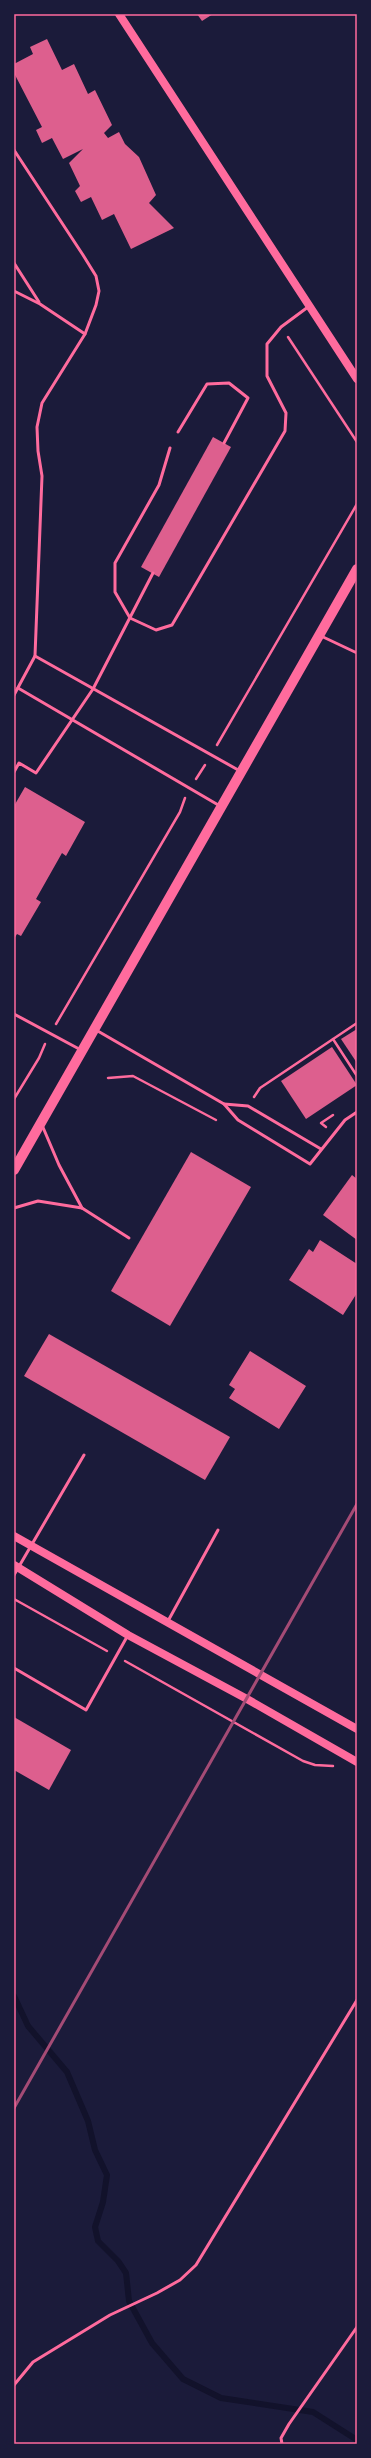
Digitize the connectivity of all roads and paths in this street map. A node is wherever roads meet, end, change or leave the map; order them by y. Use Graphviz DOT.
graph roads {
  1 [pos="118,14"];
  2 [pos="14,150"];
  3 [pos="14,263"];
  4 [pos="14,290"];
  5 [pos="40,304"];
  6 [pos="309,306"];
  7 [pos="281,327"];
  8 [pos="84,334"];
  9 [pos="357,379"];
  10 [pos="178,432"];
  11 [pos="357,442"];
  12 [pos="224,444"];
  13 [pos="170,448"];
  14 [pos="357,504"];
  15 [pos="357,569"];
  16 [pos="153,573"];
  17 [pos="354,581"];
  18 [pos="130,618"];
  19 [pos="320,635"];
  20 [pos="357,653"];
  21 [pos="35,656"];
  22 [pos="18,688"];
  23 [pos="93,689"];
  24 [pos="14,695"];
  25 [pos="72,720"];
  26 [pos="211,755"];
  27 [pos="14,772"];
  28 [pos="241,772"];
  29 [pos="190,790"];
  30 [pos="221,807"];
  31 [pos="14,1014"];
  32 [pos="357,1023"];
  33 [pos="94,1029"];
  34 [pos="50,1034"];
  35 [pos="333,1039"];
  36 [pos="82,1051"];
  37 [pos="357,1076"];
  38 [pos="108,1078"];
  39 [pos="14,1099"];
  40 [pos="224,1104"];
  41 [pos="248,1106"];
  42 [pos="357,1112"];
  43 [pos="216,1120"];
  44 [pos="41,1123"];
  45 [pos="321,1149"];
  46 [pos="14,1170"];
  47 [pos="14,1208"];
  48 [pos="82,1208"];
  49 [pos="129,1238"];
  50 [pos="84,1455"];
  51 [pos="218,1530"];
  52 [pos="14,1536"];
  53 [pos="31,1546"];
  54 [pos="15,1569"];
  55 [pos="14,1599"];
  56 [pos="167,1623"];
  57 [pos="128,1635"];
  58 [pos="116,1657"];
  59 [pos="14,1668"];
  60 [pos="357,1729"];
  61 [pos="357,1762"];
  62 [pos="340,1768"];
  63 [pos="357,2000"];
  64 [pos="357,2327"];
  65 [pos="14,2385"];
  66 [pos="282,2444"];
  1 -- 6 [label="main road"];
  2 -- 8 [label="lane"];
  3 -- 5 [label="lane"];
  4 -- 5 [label="lane"];
  5 -- 8 [label="lane"];
  6 -- 7 [label="lane"];
  6 -- 9 [label="main road"];
  7 -- 11 [label="path"];
  7 -- 18 [label="lane"];
  8 -- 21 [label="lane"];
  10 -- 12 [label="lane"];
  13 -- 18 [label="lane"];
  14 -- 26 [label="path"];
  15 -- 17 [label="main road"];
  16 -- 18 [label="lane"];
  17 -- 19 [label="main road"];
  18 -- 23 [label="lane"];
  19 -- 20 [label="lane"];
  19 -- 28 [label="main road"];
  21 -- 22 [label="lane"];
  21 -- 23 [label="lane"];
  22 -- 24 [label="lane"];
  22 -- 25 [label="lane"];
  23 -- 25 [label="lane"];
  23 -- 26 [label="lane"];
  25 -- 27 [label="lane"];
  25 -- 29 [label="lane"];
  26 -- 28 [label="lane"];
  26 -- 29 [label="path"];
  28 -- 30 [label="main road"];
  29 -- 30 [label="lane"];
  29 -- 34 [label="path"];
  30 -- 33 [label="main road"];
  31 -- 34 [label="lane"];
  32 -- 35 [label="path"];
  33 -- 36 [label="main road"];
  33 -- 40 [label="lane"];
  34 -- 36 [label="lane"];
  34 -- 39 [label="path"];
  35 -- 37 [label="path"];
  35 -- 41 [label="path"];
  36 -- 44 [label="main road"];
  38 -- 43 [label="path"];
  40 -- 41 [label="lane"];
  40 -- 45 [label="lane"];
  41 -- 45 [label="lane"];
  42 -- 45 [label="lane"];
  44 -- 46 [label="main road"];
  44 -- 48 [label="lane"];
  47 -- 48 [label="lane"];
  48 -- 49 [label="lane"];
  50 -- 53 [label="lane"];
  51 -- 56 [label="lane"];
  52 -- 53 [label="main road"];
  53 -- 54 [label="lane"];
  53 -- 56 [label="main road"];
  54 -- 57 [label="main road"];
  55 -- 58 [label="path"];
  56 -- 60 [label="main road"];
  57 -- 58 [label="lane"];
  57 -- 61 [label="main road"];
  58 -- 59 [label="lane"];
  58 -- 62 [label="path"];
  63 -- 65 [label="lane"];
  64 -- 66 [label="lane"];
}
